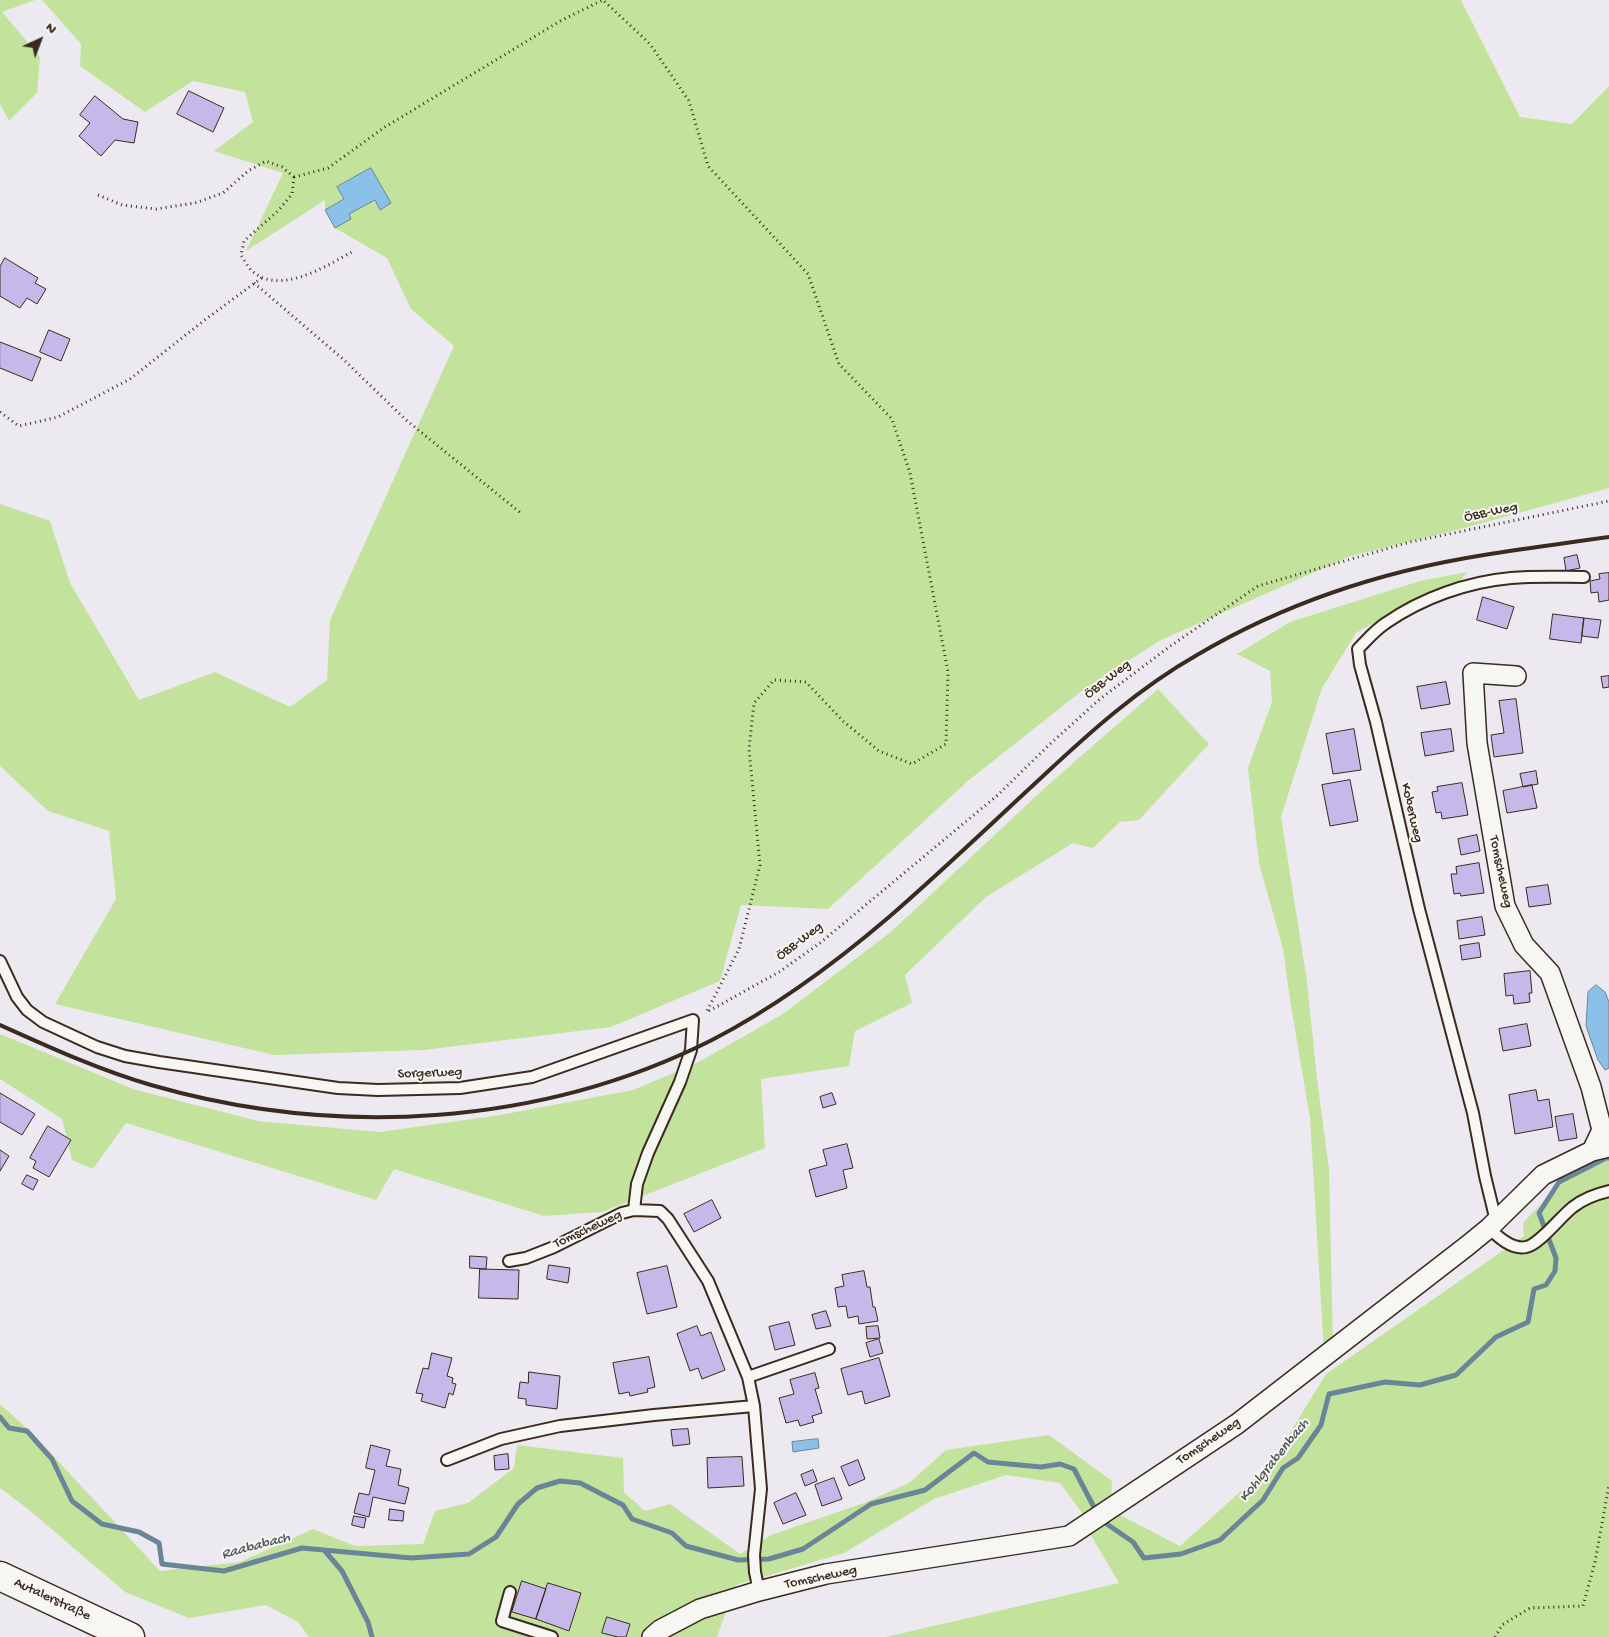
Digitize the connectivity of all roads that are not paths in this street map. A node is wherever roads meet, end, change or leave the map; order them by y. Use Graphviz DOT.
graph roads {
  1 [pos="1584,577"];
  2 [pos="1516,676"];
  3 [pos="0,961"];
  4 [pos="1601,1149"];
  5 [pos="1609,1191"];
  6 [pos="634,1210"];
  7 [pos="1493,1224"];
  8 [pos="509,1261"];
  9 [pos="828,1349"];
  10 [pos="748,1377"];
  11 [pos="754,1406"];
  12 [pos="446,1460"];
  13 [pos="0,1576"];
  14 [pos="759,1591"];
  15 [pos="510,1592"];
  16 [pos="130,1637"];
  17 [pos="552,1637"];
  18 [pos="652,1637"];
  1 -- 7 [label="lane, Koberweg"];
  2 -- 4 [label="street, Tomscheweg"];
  3 -- 6 [label="lane, Sorgerweg"];
  4 -- 7 [label="street, Tomscheweg"];
  5 -- 7 [label="lane"];
  6 -- 8 [label="lane, Tomscheweg"];
  6 -- 10 [label="lane, Tomscheweg"];
  7 -- 14 [label="street, Tomscheweg"];
  9 -- 10 [label="lane"];
  10 -- 11 [label="lane, Tomscheweg"];
  11 -- 12 [label="lane"];
  11 -- 14 [label="lane, Tomscheweg"];
  13 -- 16 [label="main road, Autalerstraße"];
  14 -- 18 [label="street, Tomscheweg"];
  15 -- 17 [label="lane"];
}
